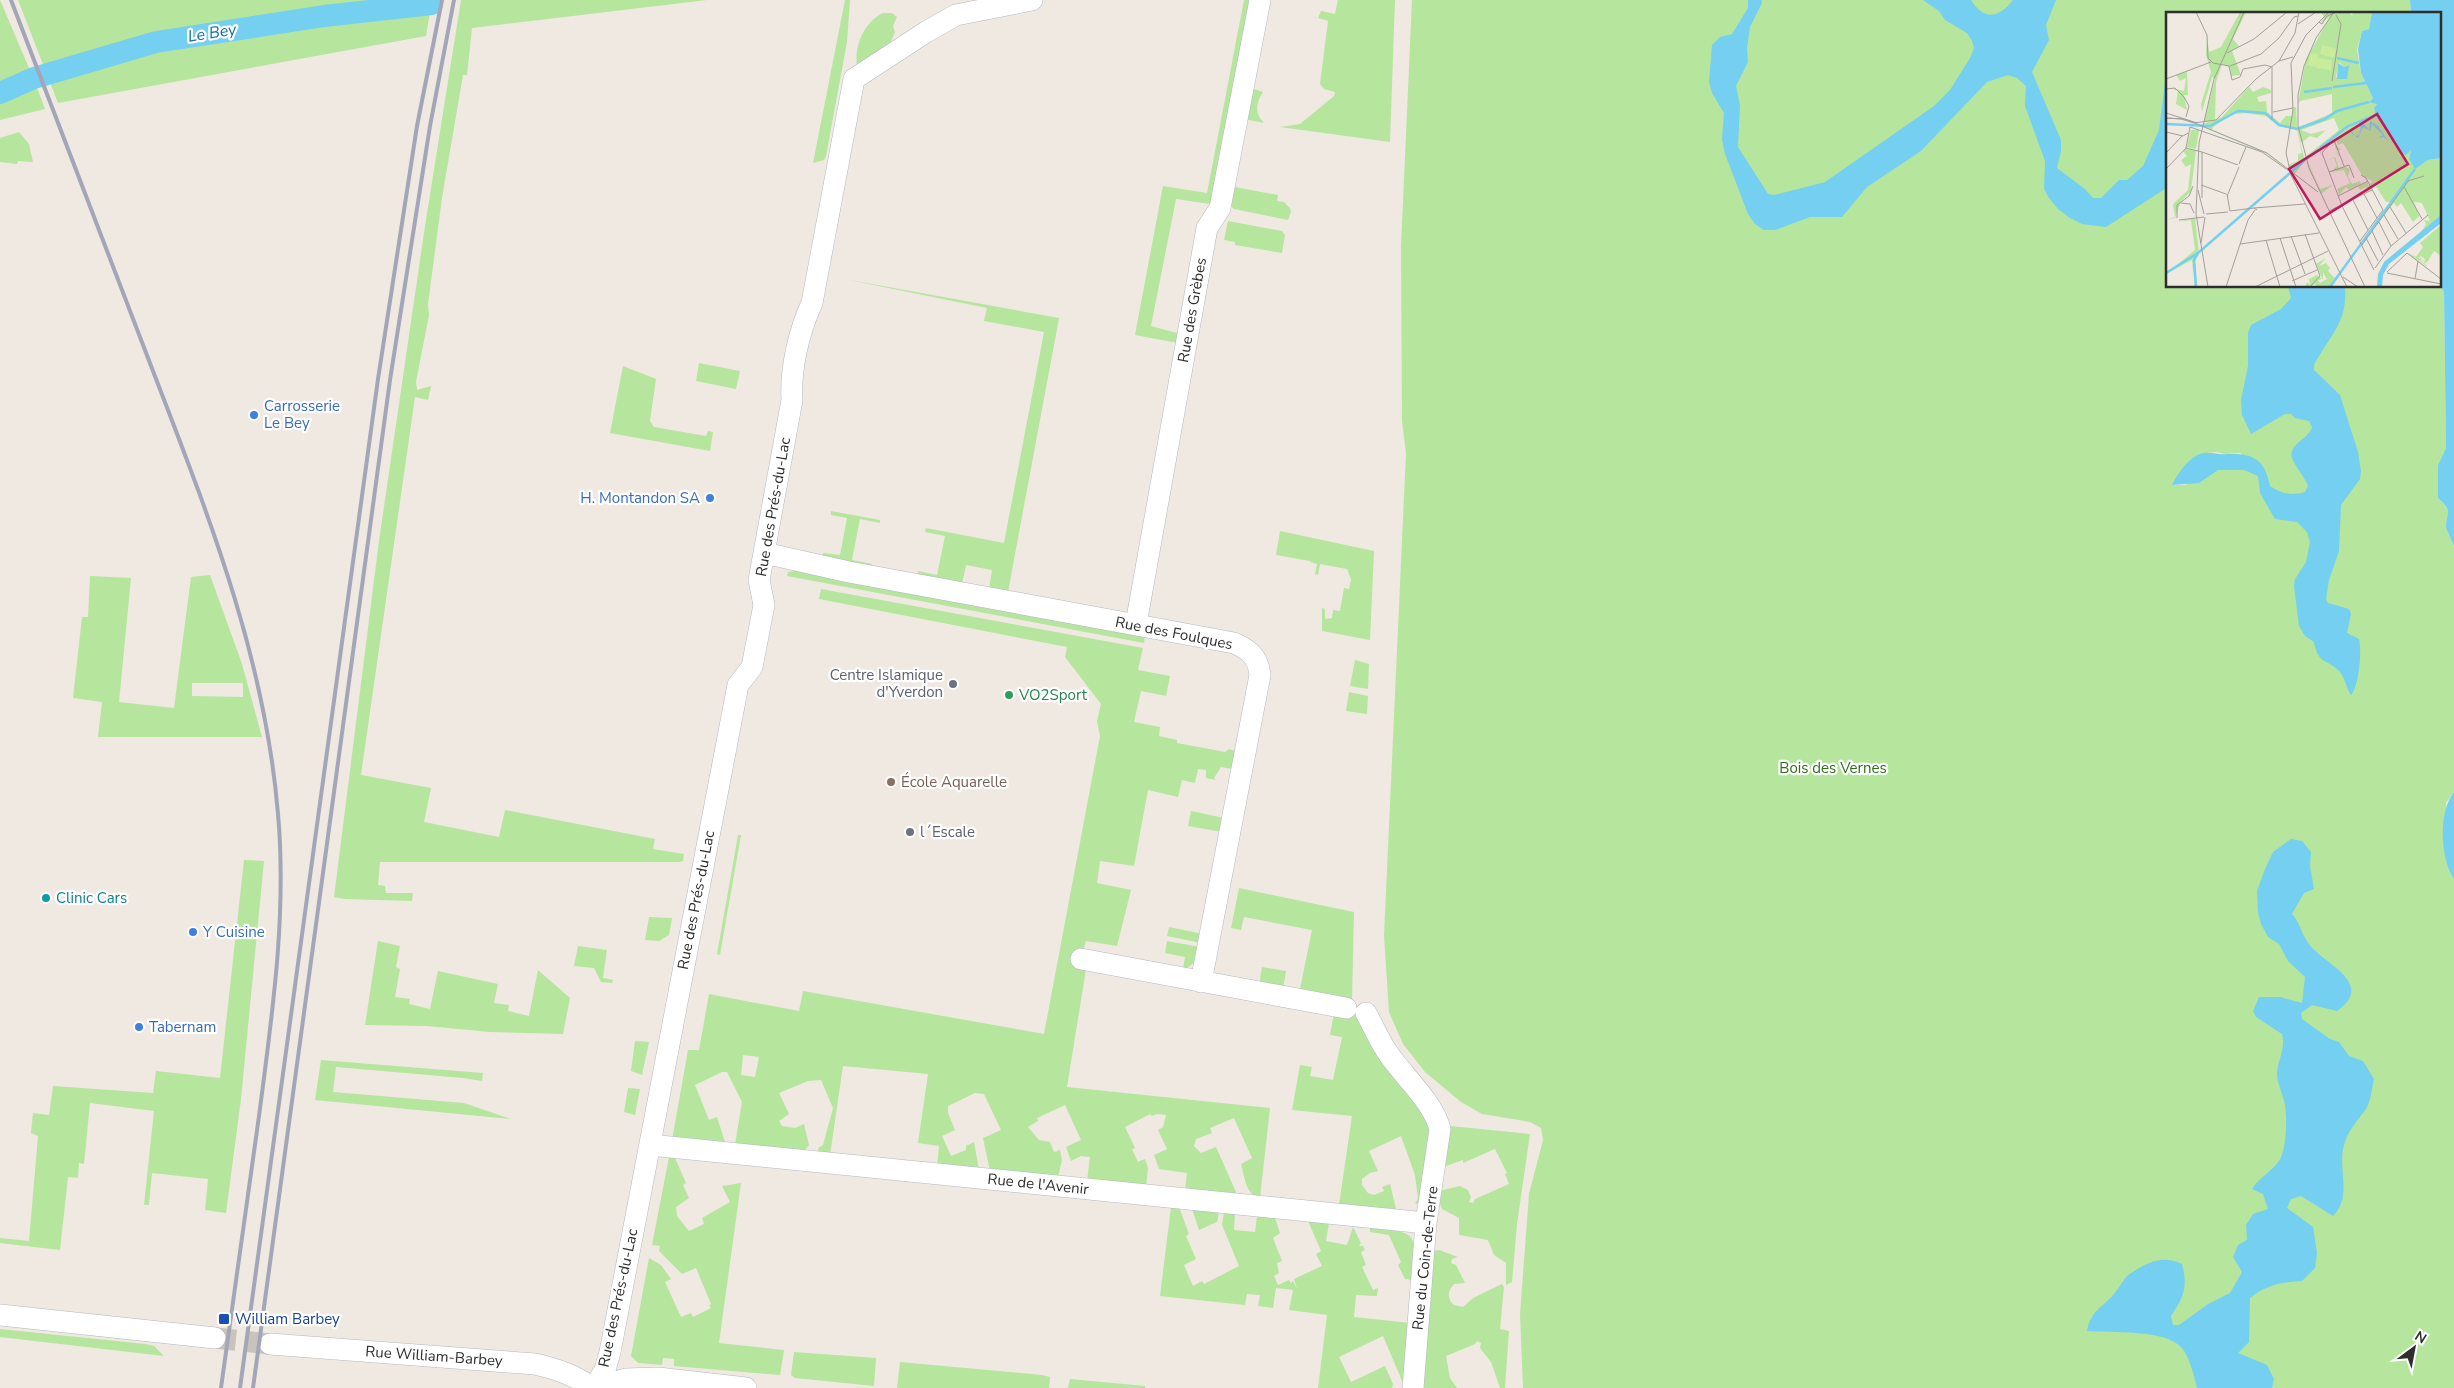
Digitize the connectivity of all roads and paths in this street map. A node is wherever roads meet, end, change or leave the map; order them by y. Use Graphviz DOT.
graph roads {
  1 [pos="1032,0"];
  2 [pos="1260,0"];
  3 [pos="764,553"];
  4 [pos="1136,624"];
  5 [pos="1081,959"];
  6 [pos="1201,982"];
  7 [pos="650,1145"];
  8 [pos="1426,1223"];
  9 [pos="0,1315"];
  10 [pos="215,1338"];
  11 [pos="270,1344"];
  12 [pos="594,1388"];
  13 [pos="746,1388"];
  14 [pos="1413,1388"];
  1 -- 3 [label="street, Rue des Prés-du-Lac"];
  2 -- 4 [label="street, Rue des Grèbes"];
  3 -- 4 [label="street, Rue des Foulques"];
  3 -- 7 [label="street, Rue des Prés-du-Lac"];
  4 -- 6 [label="street, Rue des Foulques"];
  5 -- 6 [label="street"];
  6 -- 8 [label="street, Rue du Coin-de-Terre"];
  7 -- 8 [label="street, Rue de l'Avenir"];
  7 -- 12 [label="street, Rue des Prés-du-Lac"];
  8 -- 14 [label="street, Rue du Coin-de-Terre"];
  9 -- 10 [label="street"];
  11 -- 12 [label="street, Rue William-Barbey"];
  12 -- 13 [label="street"];
}
